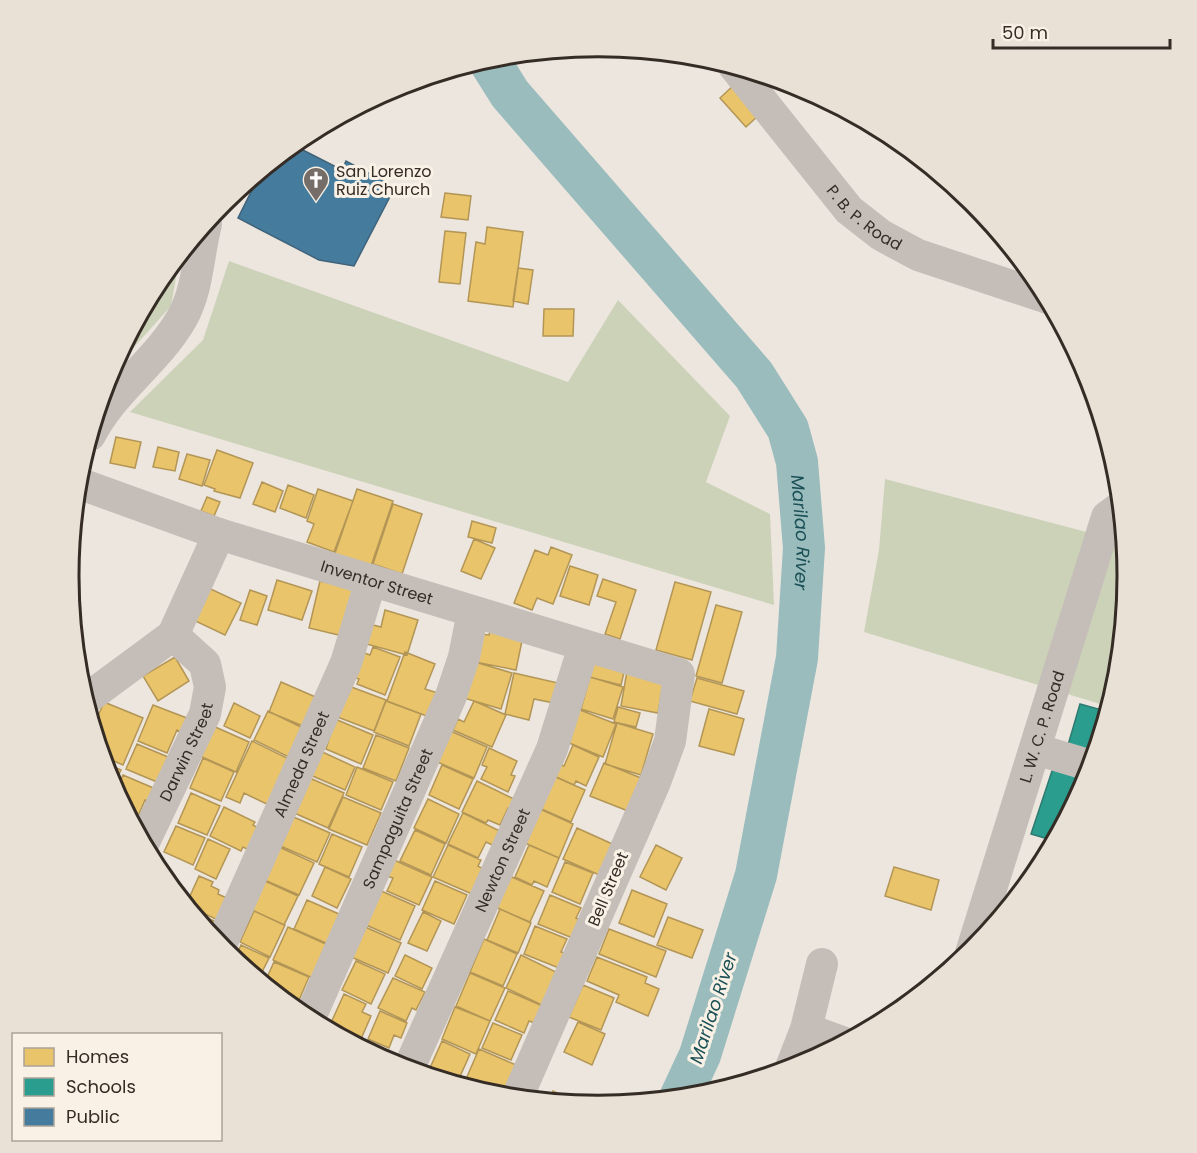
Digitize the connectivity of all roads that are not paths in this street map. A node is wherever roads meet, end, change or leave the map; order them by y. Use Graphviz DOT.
graph roads {
  1 [pos="757,82"];
  2 [pos="203,240"];
  3 [pos="1033,293"];
  4 [pos="109,406"];
  5 [pos="87,486"];
  6 [pos="1114,512"];
  7 [pos="219,534"];
  8 [pos="371,580"];
  9 [pos="473,612"];
  10 [pos="173,635"];
  11 [pos="584,646"];
  12 [pos="679,674"];
  13 [pos="94,697"];
  14 [pos="1035,749"];
  15 [pos="1082,763"];
  16 [pos="148,834"];
  17 [pos="1001,900"];
  18 [pos="993,915"];
  19 [pos="224,937"];
  20 [pos="822,964"];
  21 [pos="313,1010"];
  22 [pos="806,1029"];
  23 [pos="834,1039"];
  24 [pos="795,1057"];
  25 [pos="412,1061"];
  26 [pos="520,1090"];
  1 -- 3 [label="street, P. B. P. Road"];
  2 -- 4 [label="street"];
  5 -- 7 [label="street, Inventor Street"];
  6 -- 14 [label="street, L. W. C. P. Road"];
  7 -- 8 [label="street, Inventor Street"];
  7 -- 10 [label="street"];
  8 -- 9 [label="street, Inventor Street"];
  8 -- 19 [label="street, Almeda Street"];
  9 -- 11 [label="street, Inventor Street"];
  9 -- 21 [label="street, Sampaguita Street"];
  10 -- 13 [label="street"];
  10 -- 16 [label="street, Darwin Street"];
  11 -- 12 [label="street, Inventor Street"];
  11 -- 25 [label="street, Newton Street"];
  12 -- 26 [label="street, Bell Street"];
  14 -- 15 [label="street"];
  14 -- 17 [label="street, L. W. C. P. Road"];
  17 -- 18 [label="street, L. W. C. P. Road"];
  20 -- 22 [label="street"];
  22 -- 23 [label="street"];
  22 -- 24 [label="street"];
}
